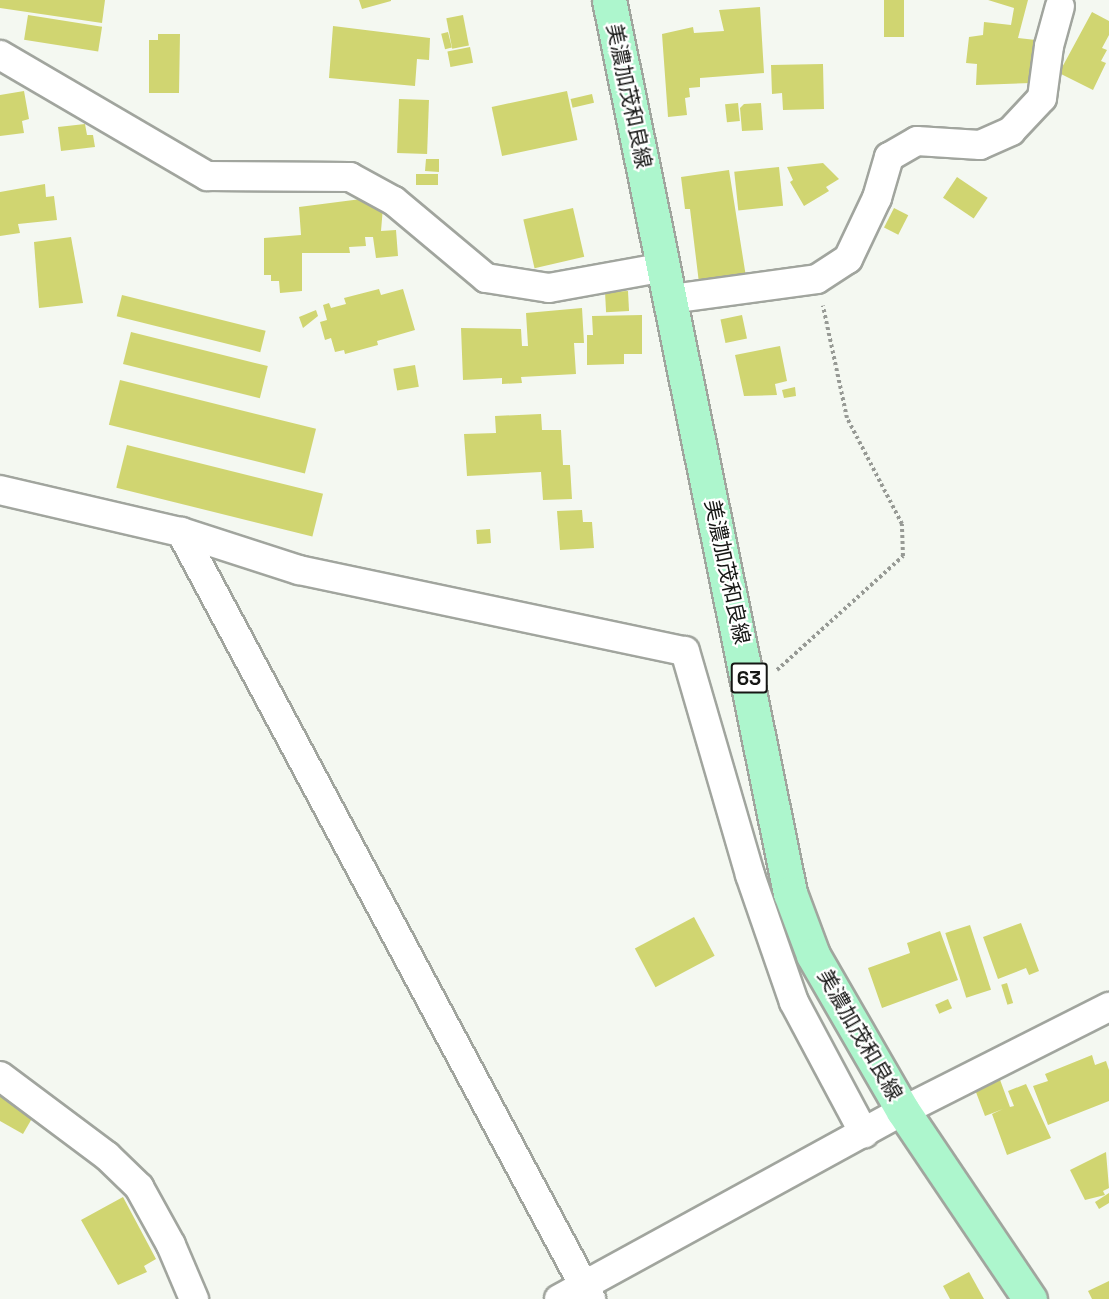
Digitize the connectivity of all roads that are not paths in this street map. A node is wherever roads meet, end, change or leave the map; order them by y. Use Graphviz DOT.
graph roads {
  1 [pos="609,0"];
  2 [pos="1060,6"];
  3 [pos="0,55"];
  4 [pos="665,267"];
  5 [pos="671,299"];
  6 [pos="0,490"];
  7 [pos="181,532"];
  8 [pos="1109,1007"];
  9 [pos="0,1076"];
  10 [pos="903,1111"];
  11 [pos="864,1133"];
  12 [pos="587,1292"];
  13 [pos="194,1299"];
  14 [pos="558,1299"];
  15 [pos="1030,1299"];
  1 -- 4 [label="main road, 美濃加茂和良線 / 63"];
  2 -- 5 [label="street"];
  3 -- 4 [label="street"];
  4 -- 5 [label="main road, 美濃加茂和良線 / 63"];
  5 -- 10 [label="main road, 美濃加茂和良線 / 63"];
  6 -- 7 [label="street"];
  7 -- 11 [label="street"];
  7 -- 12 [label="street"];
  8 -- 10 [label="street"];
  9 -- 13 [label="street"];
  10 -- 11 [label="street"];
  10 -- 15 [label="main road, 美濃加茂和良線 / 63"];
  11 -- 12 [label="street"];
  12 -- 14 [label="street"];
}
